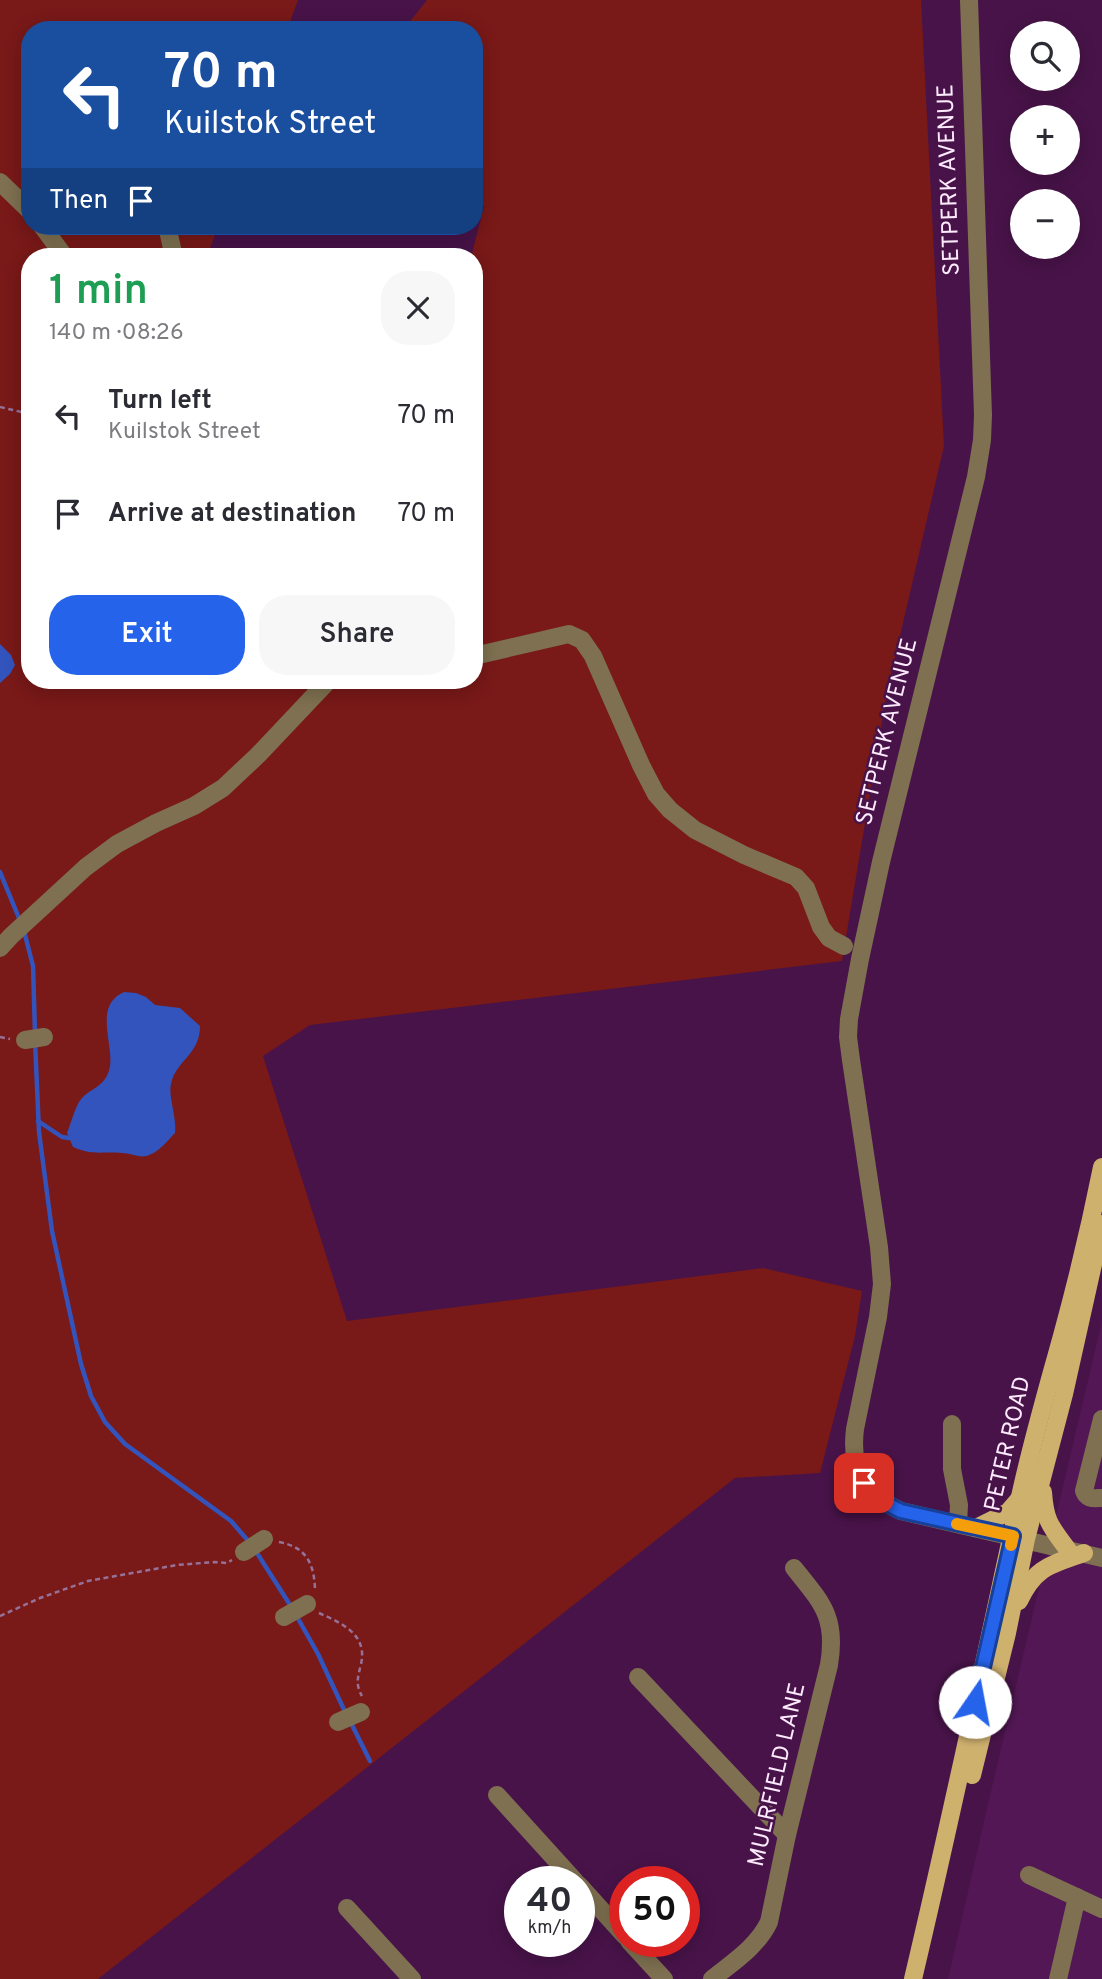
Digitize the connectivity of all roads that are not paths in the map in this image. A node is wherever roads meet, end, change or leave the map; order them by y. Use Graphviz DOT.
graph roads {
  1 [pos="969,0"];
  2 [pos="0,182"];
  3 [pos="21,202"];
  4 [pos="483,654"];
  5 [pos="320,689"];
  6 [pos="844,946"];
  7 [pos="0,948"];
  8 [pos="44,1037"];
  9 [pos="25,1040"];
  10 [pos="1102,1167"];
  11 [pos="1102,1224"];
  12 [pos="1102,1419"];
  13 [pos="952,1424"];
  14 [pos="1042,1481"];
  15 [pos="1020,1498"];
  16 [pos="1102,1498"];
  17 [pos="958,1524"];
  18 [pos="976,1528"];
  19 [pos="1019,1538"];
  20 [pos="263,1540"];
  21 [pos="1076,1551"];
  22 [pos="244,1552"];
  23 [pos="1102,1560"];
  24 [pos="794,1568"];
  25 [pos="1102,1569"];
  26 [pos="305,1605"];
  27 [pos="284,1617"];
  28 [pos="1009,1623"];
  29 [pos="638,1677"];
  30 [pos="359,1713"];
  31 [pos="338,1722"];
  32 [pos="497,1795"];
  33 [pos="787,1835"];
  34 [pos="561,1866"];
  35 [pos="1029,1874"];
  36 [pos="1077,1897"];
  37 [pos="595,1903"];
  38 [pos="347,1908"];
  39 [pos="1102,1909"];
  40 [pos="609,1918"];
  41 [pos="644,1957"];
  42 [pos="412,1979"];
  43 [pos="664,1979"];
  44 [pos="712,1979"];
  45 [pos="912,1979"];
  46 [pos="922,1979"];
  47 [pos="1058,1979"];
  1 -- 17 [label="street, SETPERK AVENUE"];
  2 -- 3 [label="street"];
  4 -- 6 [label="street"];
  5 -- 7 [label="street"];
  8 -- 9 [label="street"];
  10 -- 15 [label="main road, PETER ROAD"];
  11 -- 14 [label="main road, PETER ROAD"];
  12 -- 16 [label="street"];
  13 -- 17 [label="street"];
  14 -- 19 [label="main road, PETER ROAD"];
  14 -- 21 [label="main road"];
  15 -- 18 [label="main road"];
  15 -- 19 [label="main road, PETER ROAD"];
  17 -- 18 [label="street"];
  18 -- 19 [label="street"];
  19 -- 21 [label="street"];
  19 -- 28 [label="main road, PETER ROAD"];
  19 -- 45 [label="main road, PETER ROAD"];
  20 -- 22 [label="street"];
  21 -- 23 [label="street"];
  21 -- 28 [label="main road"];
  23 -- 25 [label="street"];
  24 -- 33 [label="street, MULRFIELD LANE"];
  26 -- 27 [label="street"];
  28 -- 46 [label="main road, PETER ROAD"];
  29 -- 33 [label="street"];
  30 -- 31 [label="street"];
  32 -- 34 [label="street"];
  33 -- 44 [label="street, MULRFIELD LANE"];
  35 -- 36 [label="street"];
  36 -- 39 [label="street"];
  36 -- 47 [label="street"];
  37 -- 40 [label="street"];
  38 -- 42 [label="street"];
  41 -- 43 [label="street"];
}
